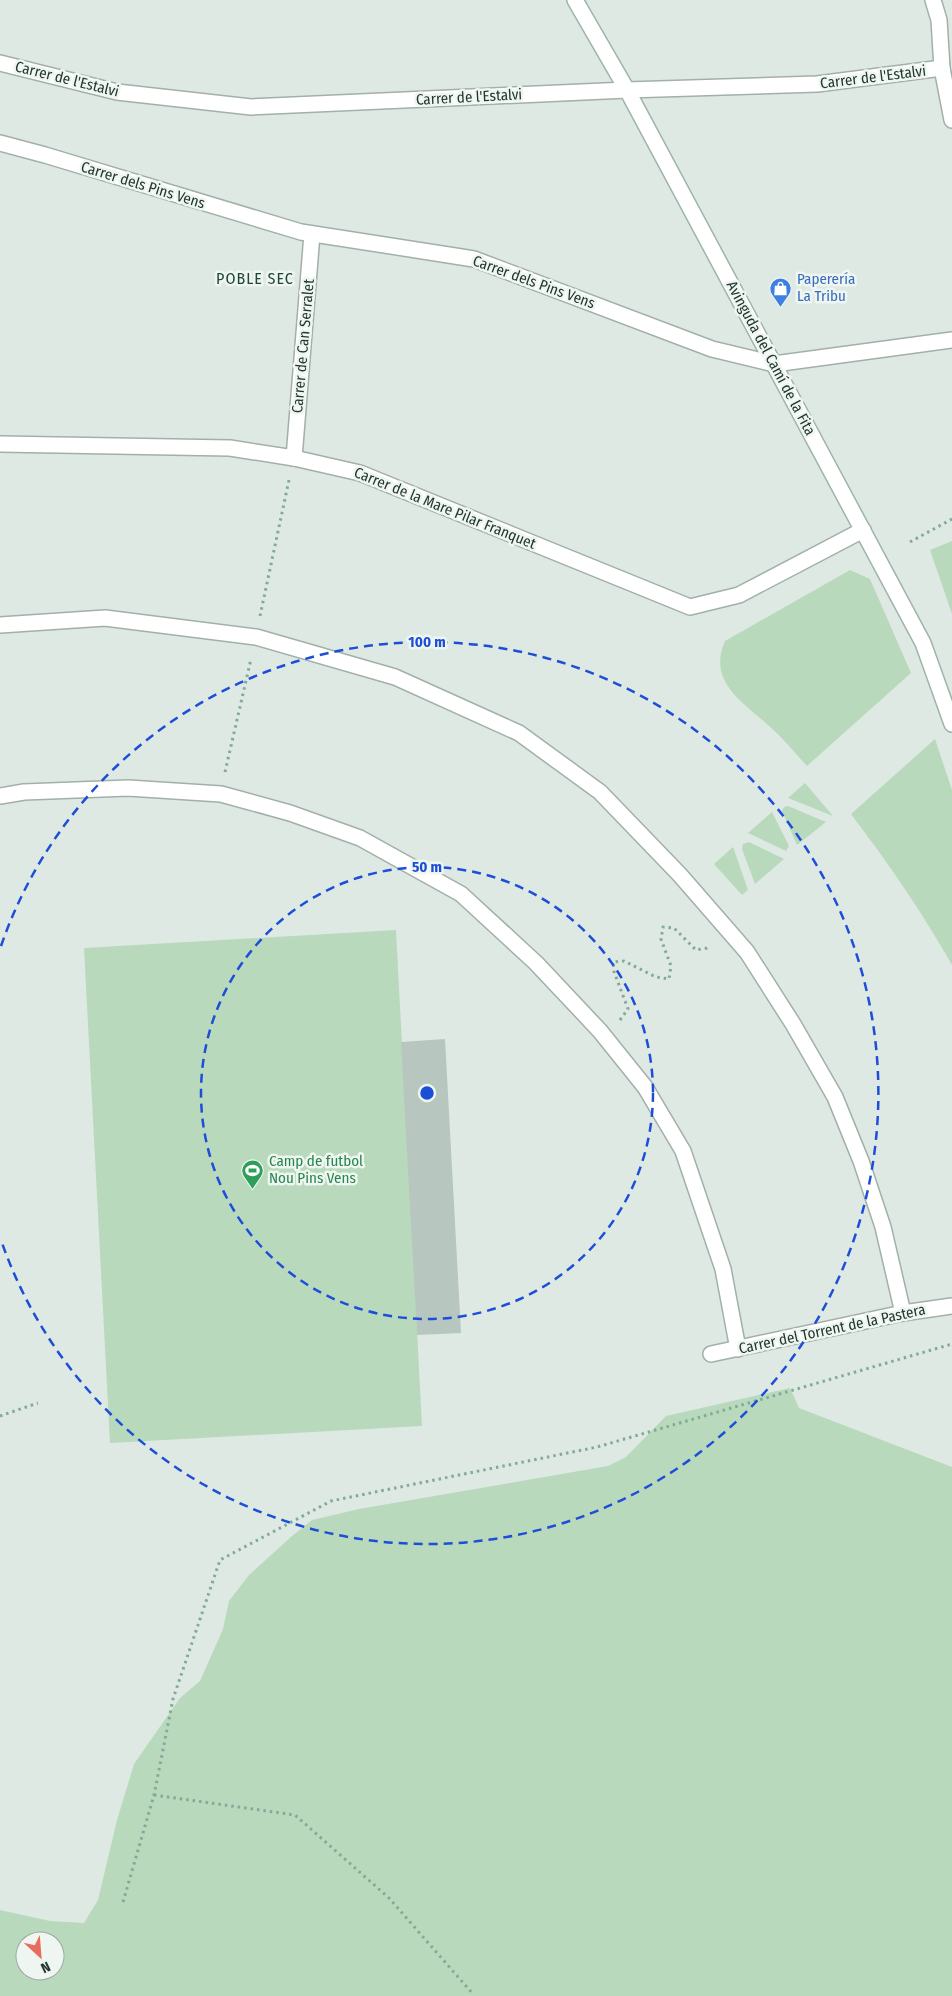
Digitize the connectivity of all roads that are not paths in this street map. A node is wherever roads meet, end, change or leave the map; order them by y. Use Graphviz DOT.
graph roads {
  1 [pos="574,0"];
  2 [pos="933,0"];
  3 [pos="0,63"];
  4 [pos="942,68"];
  5 [pos="627,90"];
  6 [pos="952,120"];
  7 [pos="0,144"];
  8 [pos="312,234"];
  9 [pos="952,340"];
  10 [pos="774,364"];
  11 [pos="0,444"];
  12 [pos="294,458"];
  13 [pos="863,530"];
  14 [pos="0,624"];
  15 [pos="952,724"];
  16 [pos="0,796"];
  17 [pos="952,1306"];
  18 [pos="903,1313"];
  19 [pos="738,1348"];
  20 [pos="711,1354"];
  1 -- 5 [label="street, Avinguda del Camí de la Fita"];
  2 -- 4 [label="street"];
  3 -- 5 [label="street, Carrer de l'Estalvi"];
  4 -- 5 [label="street, Carrer de l'Estalvi"];
  4 -- 6 [label="street"];
  5 -- 10 [label="street, Avinguda del Camí de la Fita"];
  7 -- 8 [label="street, Carrer dels Pins Vens"];
  8 -- 10 [label="street, Carrer dels Pins Vens"];
  8 -- 12 [label="street, Carrer de Can Serralet"];
  9 -- 10 [label="street, Carrer dels Pins Vens"];
  10 -- 13 [label="street, Avinguda del Camí de la Fita"];
  11 -- 12 [label="street, Carrer de la Mare Pilar Franquet"];
  12 -- 13 [label="street, Carrer de la Mare Pilar Franquet"];
  13 -- 15 [label="street, Avinguda del Camí de la Fita"];
  14 -- 18 [label="street"];
  16 -- 19 [label="street"];
  17 -- 18 [label="street, Carrer del Torrent de la Pastera"];
  18 -- 19 [label="street, Carrer del Torrent de la Pastera"];
  19 -- 20 [label="street, Carrer del Torrent de la Pastera"];
}
